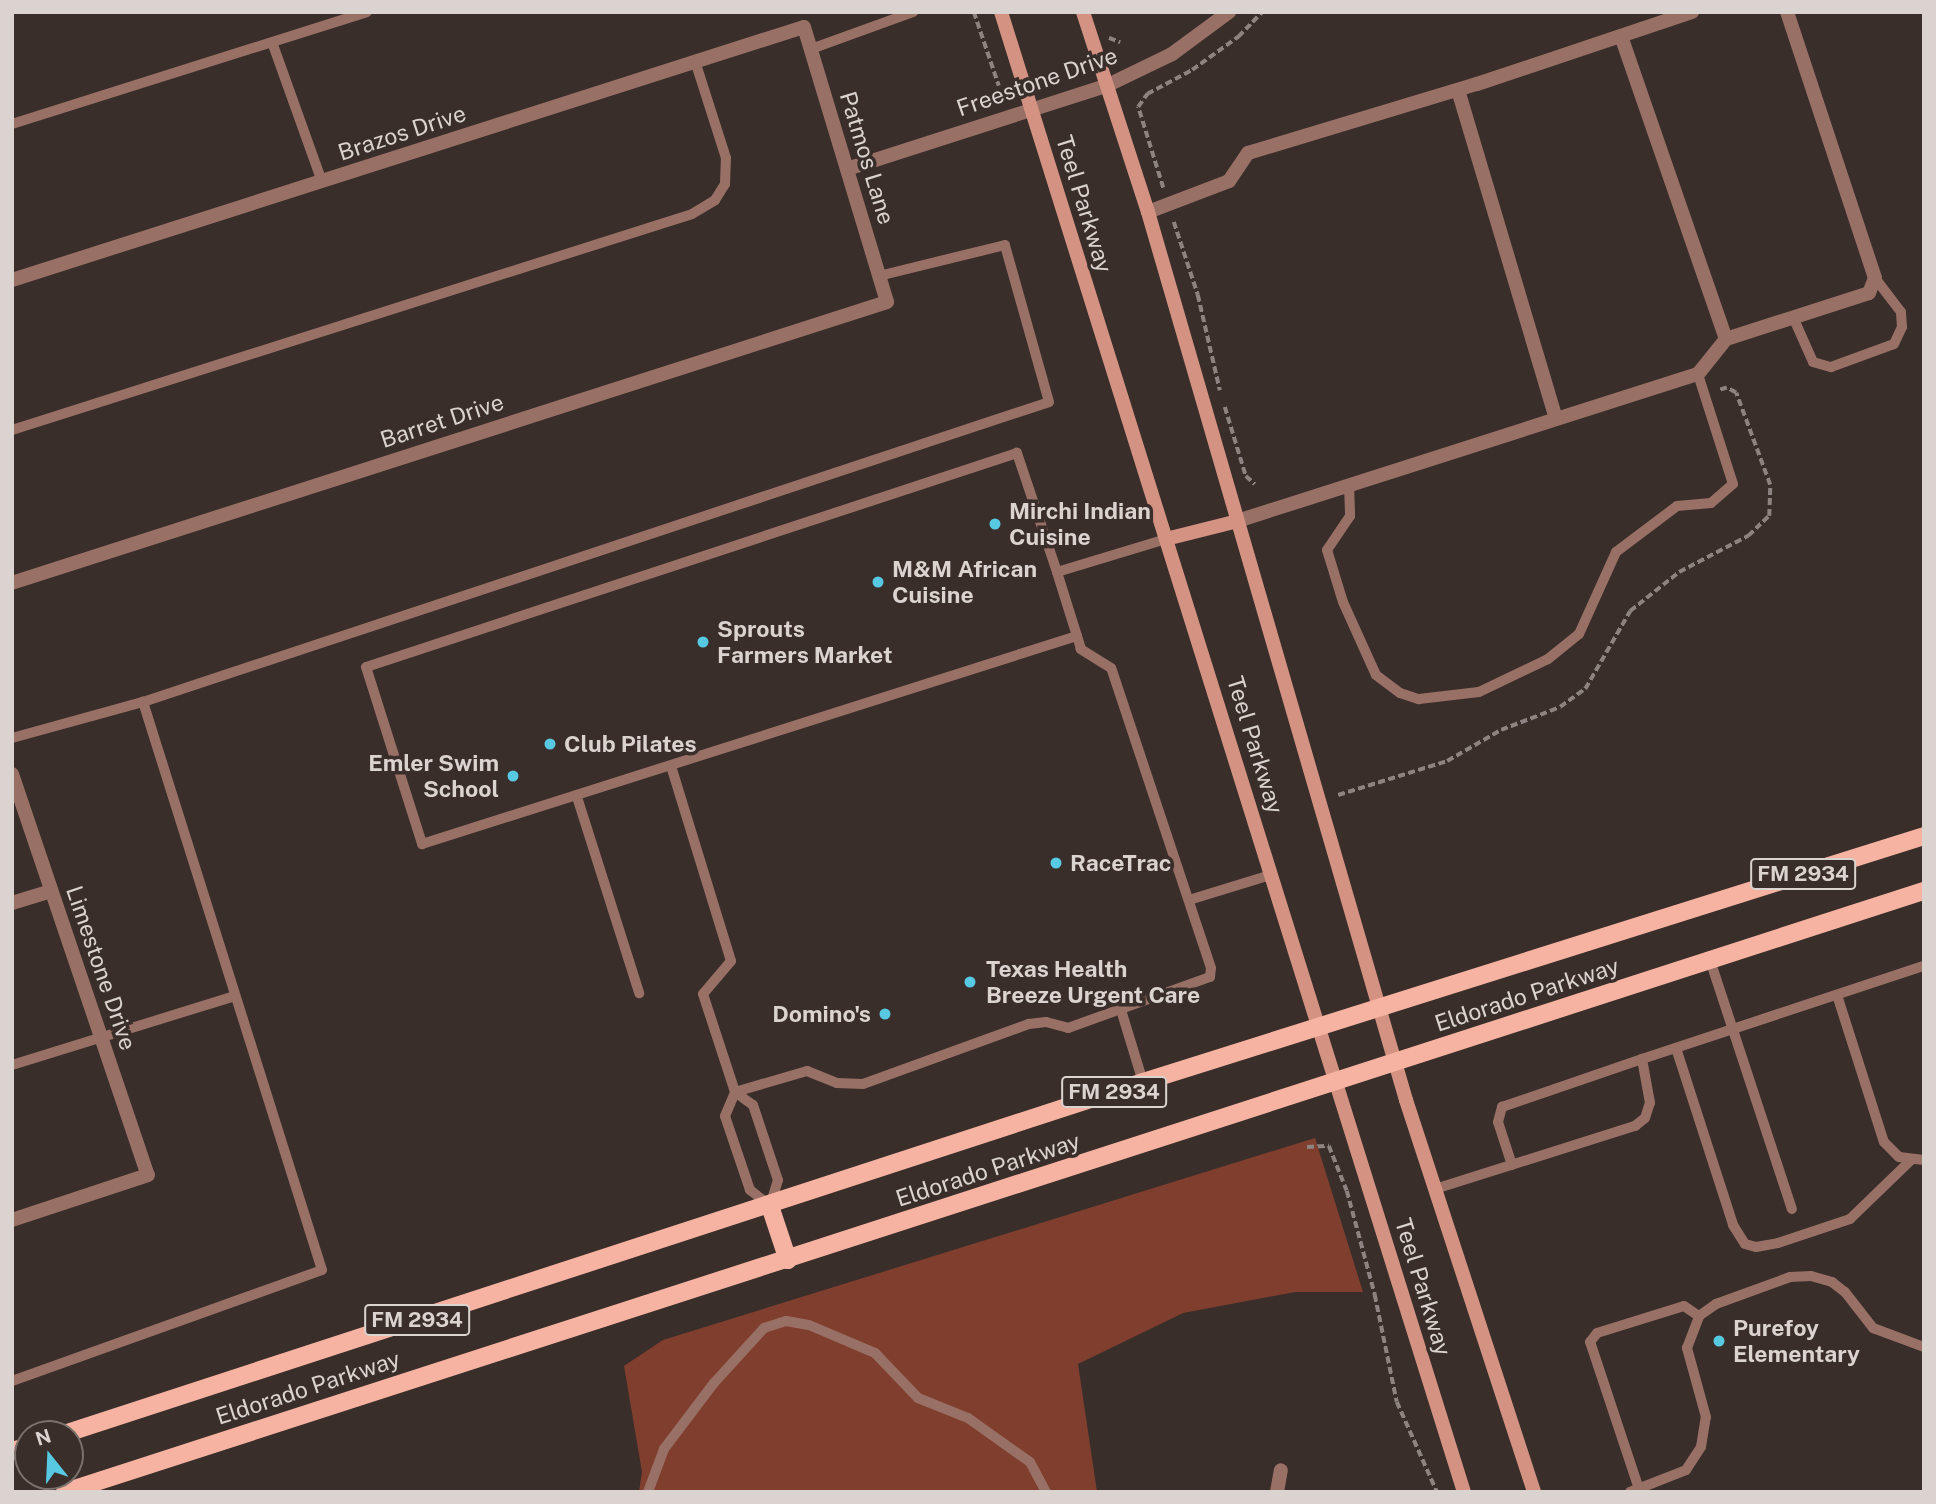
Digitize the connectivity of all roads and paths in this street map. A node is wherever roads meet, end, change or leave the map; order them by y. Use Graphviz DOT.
graph roads {
  1 [pos="367,12"];
  2 [pos="914,12"];
  3 [pos="974,12"];
  4 [pos="1001,12"];
  5 [pos="1083,12"];
  6 [pos="1229,12"];
  7 [pos="1262,12"];
  8 [pos="1692,12"];
  9 [pos="1787,12"];
  10 [pos="804,27"];
  11 [pos="1621,36"];
  12 [pos="272,42"];
  13 [pos="811,49"];
  14 [pos="696,64"];
  15 [pos="1108,85"];
  16 [pos="999,86"];
  17 [pos="1458,90"];
  18 [pos="1031,110"];
  19 [pos="12,124"];
  20 [pos="847,169"];
  21 [pos="322,182"];
  22 [pos="1168,204"];
  23 [pos="1147,212"];
  24 [pos="879,276"];
  25 [pos="1875,278"];
  26 [pos="12,280"];
  27 [pos="887,302"];
  28 [pos="1793,317"];
  29 [pos="1726,339"];
  30 [pos="1698,373"];
  31 [pos="1220,392"];
  32 [pos="1705,395"];
  33 [pos="1225,406"];
  34 [pos="1556,419"];
  35 [pos="12,430"];
  36 [pos="1255,484"];
  37 [pos="1349,485"];
  38 [pos="1234,522"];
  39 [pos="1166,539"];
  40 [pos="1057,572"];
  41 [pos="12,583"];
  42 [pos="1077,636"];
  43 [pos="143,702"];
  44 [pos="12,738"];
  45 [pos="671,766"];
  46 [pos="12,774"];
  47 [pos="1338,795"];
  48 [pos="577,797"];
  49 [pos="1924,836"];
  50 [pos="1271,875"];
  51 [pos="51,891"];
  52 [pos="1924,891"];
  53 [pos="1189,900"];
  54 [pos="12,903"];
  55 [pos="1710,960"];
  56 [pos="1924,966"];
  57 [pos="639,993"];
  58 [pos="1837,995"];
  59 [pos="236,996"];
  60 [pos="1379,1008"];
  61 [pos="1121,1010"];
  62 [pos="1318,1027"];
  63 [pos="1733,1030"];
  64 [pos="101,1036"];
  65 [pos="1676,1048"];
  66 [pos="1642,1059"];
  67 [pos="1396,1064"];
  68 [pos="12,1065"];
  69 [pos="1143,1082"];
  70 [pos="1336,1084"];
  71 [pos="735,1092"];
  72 [pos="1307,1147"];
  73 [pos="1911,1160"];
  74 [pos="1924,1160"];
  75 [pos="1512,1165"];
  76 [pos="1435,1189"];
  77 [pos="771,1206"];
  78 [pos="1791,1209"];
  79 [pos="12,1220"];
  80 [pos="788,1260"];
  81 [pos="1699,1316"];
  82 [pos="1924,1347"];
  83 [pos="12,1381"];
  84 [pos="84,1428"];
  85 [pos="1282,1470"];
  86 [pos="1634,1490"];
  87 [pos="65,1492"];
  88 [pos="648,1492"];
  89 [pos="1046,1492"];
  90 [pos="1277,1492"];
  91 [pos="1437,1492"];
  92 [pos="1464,1492"];
  93 [pos="1534,1492"];
  1 -- 12 [label="lane"];
  2 -- 13 [label="lane"];
  3 -- 16 [label="path"];
  4 -- 18 [label="main road, Teel Parkway"];
  5 -- 15 [label="main road, Teel Parkway"];
  6 -- 15 [label="street, Freestone Drive"];
  7 -- 22 [label="path"];
  8 -- 11 [label="street"];
  9 -- 25 [label="street"];
  10 -- 13 [label="street, Patmos Lane"];
  10 -- 14 [label="street, Brazos Drive"];
  11 -- 17 [label="street"];
  11 -- 29 [label="street"];
  12 -- 19 [label="lane"];
  12 -- 21 [label="lane"];
  13 -- 20 [label="street, Patmos Lane"];
  14 -- 21 [label="street, Brazos Drive"];
  14 -- 35 [label="lane"];
  15 -- 18 [label="street, Freestone Drive"];
  15 -- 23 [label="main road, Teel Parkway"];
  17 -- 22 [label="street"];
  17 -- 34 [label="street"];
  18 -- 20 [label="street, Freestone Drive"];
  18 -- 39 [label="main road, Teel Parkway"];
  20 -- 24 [label="street, Patmos Lane"];
  21 -- 26 [label="street, Brazos Drive"];
  22 -- 23 [label="street"];
  22 -- 31 [label="path"];
  23 -- 38 [label="main road, Teel Parkway"];
  24 -- 27 [label="street, Patmos Lane"];
  24 -- 43 [label="lane"];
  25 -- 28 [label="street"];
  25 -- 28 [label="lane"];
  27 -- 41 [label="street, Barret Drive"];
  28 -- 29 [label="street"];
  29 -- 30 [label="street"];
  30 -- 32 [label="lane"];
  30 -- 34 [label="street"];
  32 -- 37 [label="lane"];
  32 -- 47 [label="path"];
  33 -- 36 [label="path"];
  34 -- 37 [label="street"];
  37 -- 38 [label="street"];
  38 -- 39 [label="main road"];
  38 -- 60 [label="main road, Teel Parkway"];
  39 -- 40 [label="lane"];
  39 -- 50 [label="main road, Teel Parkway"];
  40 -- 42 [label="lane"];
  40 -- 48 [label="lane"];
  42 -- 45 [label="lane"];
  42 -- 53 [label="lane"];
  43 -- 44 [label="lane"];
  43 -- 59 [label="lane"];
  45 -- 48 [label="lane"];
  45 -- 71 [label="lane"];
  46 -- 51 [label="street, Limestone Drive"];
  48 -- 57 [label="lane"];
  49 -- 60 [label="main road, Eldorado Parkway / FM 2934"];
  50 -- 53 [label="lane"];
  50 -- 62 [label="main road, Teel Parkway"];
  51 -- 54 [label="street"];
  51 -- 64 [label="street, Limestone Drive"];
  52 -- 55 [label="main road, Eldorado Parkway / FM 2934"];
  53 -- 61 [label="lane"];
  55 -- 63 [label="lane"];
  55 -- 67 [label="main road, Eldorado Parkway / FM 2934"];
  56 -- 58 [label="lane"];
  58 -- 63 [label="lane"];
  58 -- 73 [label="lane"];
  59 -- 64 [label="lane"];
  59 -- 83 [label="lane"];
  60 -- 62 [label="main road, Eldorado Parkway / FM 2934"];
  60 -- 67 [label="main road, Teel Parkway"];
  61 -- 69 [label="lane"];
  61 -- 71 [label="lane"];
  62 -- 69 [label="main road, Eldorado Parkway / FM 2934"];
  62 -- 70 [label="main road, Teel Parkway"];
  63 -- 65 [label="lane"];
  63 -- 78 [label="lane"];
  64 -- 68 [label="lane"];
  64 -- 79 [label="street, Limestone Drive"];
  65 -- 66 [label="lane"];
  65 -- 73 [label="lane"];
  66 -- 75 [label="lane"];
  66 -- 75 [label="lane"];
  67 -- 70 [label="main road, Eldorado Parkway / FM 2934"];
  67 -- 76 [label="main road, Teel Parkway"];
  69 -- 77 [label="main road, Eldorado Parkway / FM 2934"];
  70 -- 80 [label="main road, Eldorado Parkway / FM 2934"];
  70 -- 92 [label="main road, Teel Parkway"];
  71 -- 77 [label="lane"];
  71 -- 77 [label="lane"];
  72 -- 91 [label="path"];
  73 -- 74 [label="lane"];
  75 -- 76 [label="lane"];
  76 -- 93 [label="main road, Teel Parkway"];
  77 -- 80 [label="main road"];
  77 -- 84 [label="main road, Eldorado Parkway / FM 2934"];
  80 -- 87 [label="main road, Eldorado Parkway / FM 2934"];
  81 -- 82 [label="lane"];
  81 -- 86 [label="lane"];
  81 -- 86 [label="lane"];
  85 -- 90 [label="street"];
  88 -- 89 [label="lane"];
}
